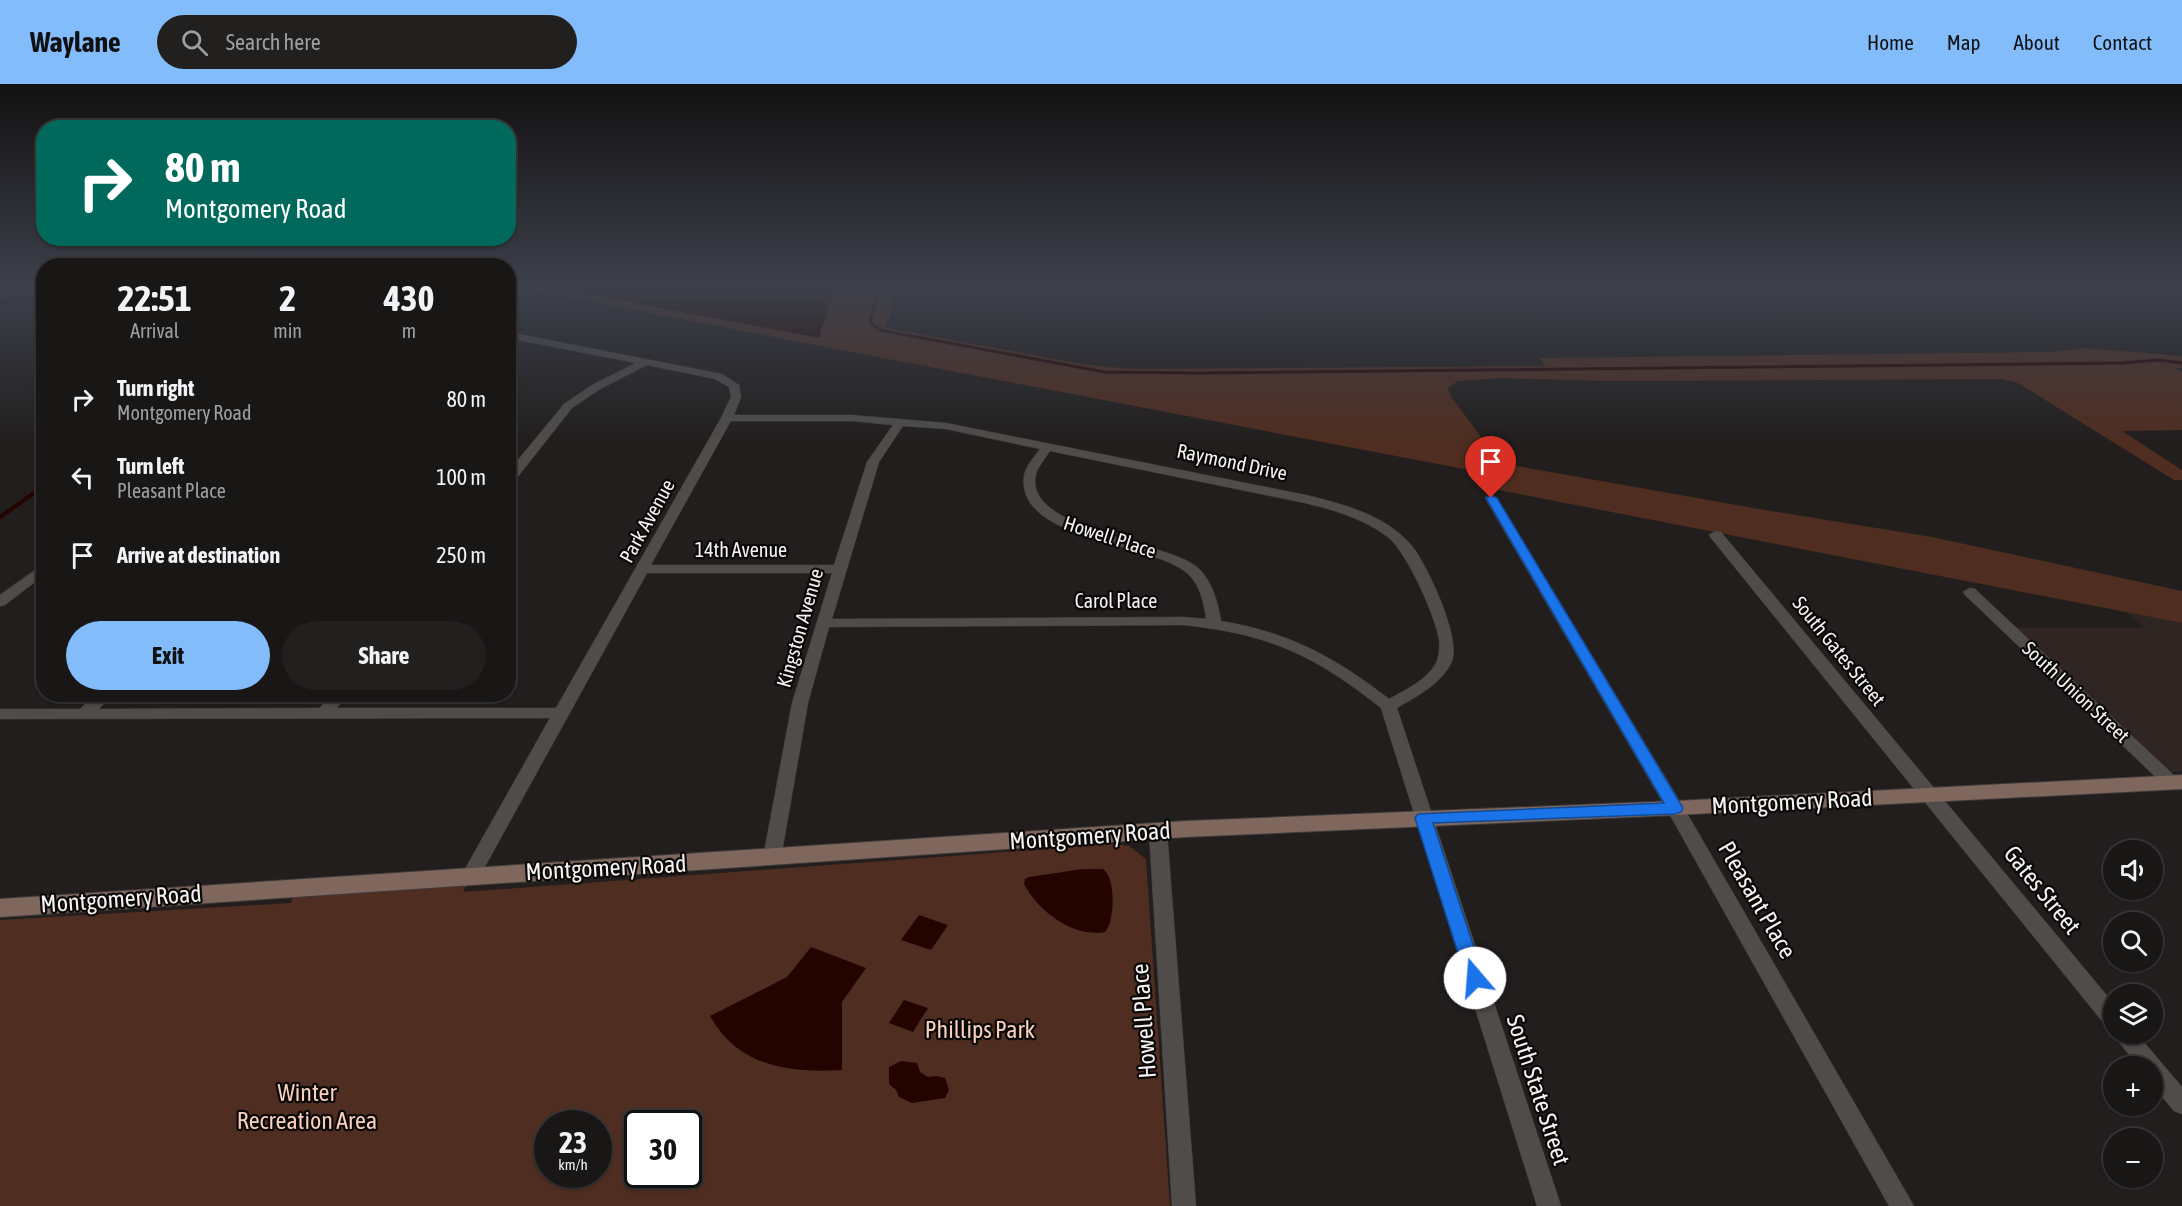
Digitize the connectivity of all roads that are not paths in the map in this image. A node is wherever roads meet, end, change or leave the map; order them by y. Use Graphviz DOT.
graph roads {
  1 [pos="516,340"];
  2 [pos="644,363"];
  3 [pos="727,418"];
  4 [pos="901,421"];
  5 [pos="1048,445"];
  6 [pos="516,471"];
  7 [pos="1491,498"];
  8 [pos="1716,535"];
  9 [pos="642,569"];
  10 [pos="839,569"];
  11 [pos="36,574"];
  12 [pos="1970,592"];
  13 [pos="0,602"];
  14 [pos="823,623"];
  15 [pos="1214,623"];
  16 [pos="97,702"];
  17 [pos="333,702"];
  18 [pos="1388,706"];
  19 [pos="85,713"];
  20 [pos="325,713"];
  21 [pos="562,713"];
  22 [pos="0,714"];
  23 [pos="2178,786"];
  24 [pos="1929,794"];
  25 [pos="1675,808"];
  26 [pos="1423,818"];
  27 [pos="1158,832"];
  28 [pos="772,858"];
  29 [pos="470,876"];
  30 [pos="0,908"];
  31 [pos="2103,1007"];
  32 [pos="2132,1044"];
  33 [pos="2143,1056"];
  34 [pos="2163,1081"];
  35 [pos="2182,1104"];
  36 [pos="1184,1206"];
  37 [pos="1549,1206"];
  38 [pos="1902,1206"];
  1 -- 2 [label="street, Park Avenue"];
  2 -- 3 [label="street, Park Avenue"];
  2 -- 6 [label="street"];
  3 -- 4 [label="street, Raymond Drive"];
  3 -- 9 [label="street, Park Avenue"];
  4 -- 5 [label="street, Raymond Drive"];
  4 -- 10 [label="street, Kingston Avenue"];
  5 -- 15 [label="street, Howell Place"];
  5 -- 18 [label="street, Raymond Drive"];
  7 -- 25 [label="street, Pleasant Place"];
  8 -- 24 [label="street, South Gates Street"];
  9 -- 10 [label="street, 14th Avenue"];
  9 -- 21 [label="street, Park Avenue"];
  10 -- 14 [label="street, Kingston Avenue"];
  11 -- 13 [label="street"];
  12 -- 23 [label="street, South Union Street"];
  14 -- 15 [label="street, Carol Place"];
  14 -- 28 [label="street, Kingston Avenue"];
  15 -- 18 [label="street, Carol Place"];
  16 -- 19 [label="street"];
  17 -- 20 [label="street"];
  18 -- 26 [label="street"];
  19 -- 20 [label="street"];
  19 -- 22 [label="street"];
  20 -- 21 [label="street"];
  21 -- 29 [label="street, Park Avenue"];
  23 -- 24 [label="street, Montgomery Road"];
  24 -- 25 [label="street, Montgomery Road"];
  24 -- 31 [label="street, Gates Street"];
  25 -- 26 [label="street, Montgomery Road"];
  25 -- 38 [label="street, Pleasant Place"];
  26 -- 27 [label="street, Montgomery Road"];
  26 -- 37 [label="street, South State Street"];
  27 -- 28 [label="street, Montgomery Road"];
  27 -- 36 [label="street, Howell Place"];
  28 -- 29 [label="street, Montgomery Road"];
  29 -- 30 [label="street, Montgomery Road"];
  32 -- 33 [label="street"];
  34 -- 35 [label="street"];
}
